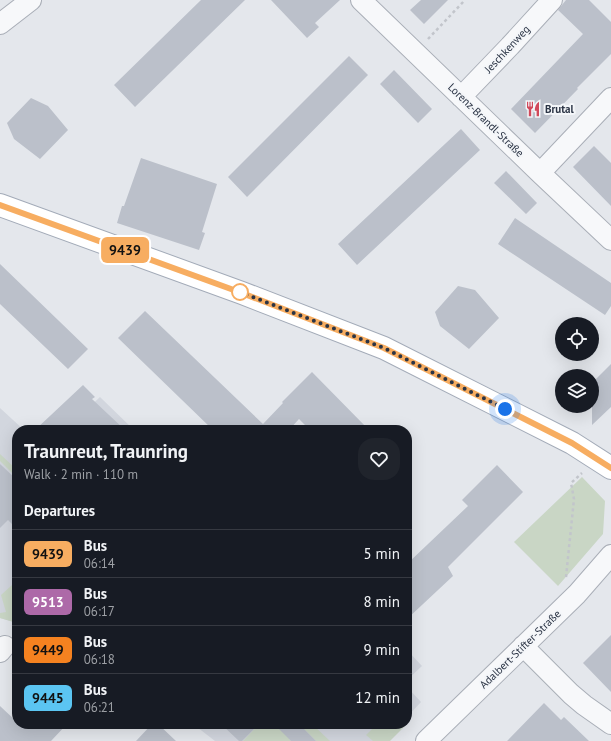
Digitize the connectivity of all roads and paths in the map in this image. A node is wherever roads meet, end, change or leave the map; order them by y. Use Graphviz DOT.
graph roads {
  1 [pos="31,0"];
  2 [pos="361,0"];
  3 [pos="466,0"];
  4 [pos="552,0"];
  5 [pos="2,18"];
  6 [pos="415,52"];
  7 [pos="461,96"];
  8 [pos="611,98"];
  9 [pos="540,173"];
  10 [pos="0,205"];
  11 [pos="611,240"];
  12 [pos="604,463"];
  13 [pos="608,564"];
  14 [pos="577,594"];
  15 [pos="523,646"];
  16 [pos="611,724"];
  17 [pos="426,741"];
  1 -- 5 [label="street"];
  2 -- 6 [label="street, Lorenz-Brandl-Straße"];
  3 -- 6 [label="path"];
  4 -- 7 [label="street, Jeschkenweg"];
  6 -- 7 [label="street, Lorenz-Brandl-Straße"];
  7 -- 9 [label="street, Lorenz-Brandl-Straße"];
  8 -- 9 [label="street"];
  9 -- 11 [label="street, Lorenz-Brandl-Straße"];
  10 -- 12 [label="main road"];
  12 -- 14 [label="path"];
  13 -- 14 [label="street, Adalbert-Stifter-Straße"];
  14 -- 15 [label="street, Adalbert-Stifter-Straße"];
  15 -- 16 [label="street"];
  15 -- 17 [label="street, Adalbert-Stifter-Straße"];
}
